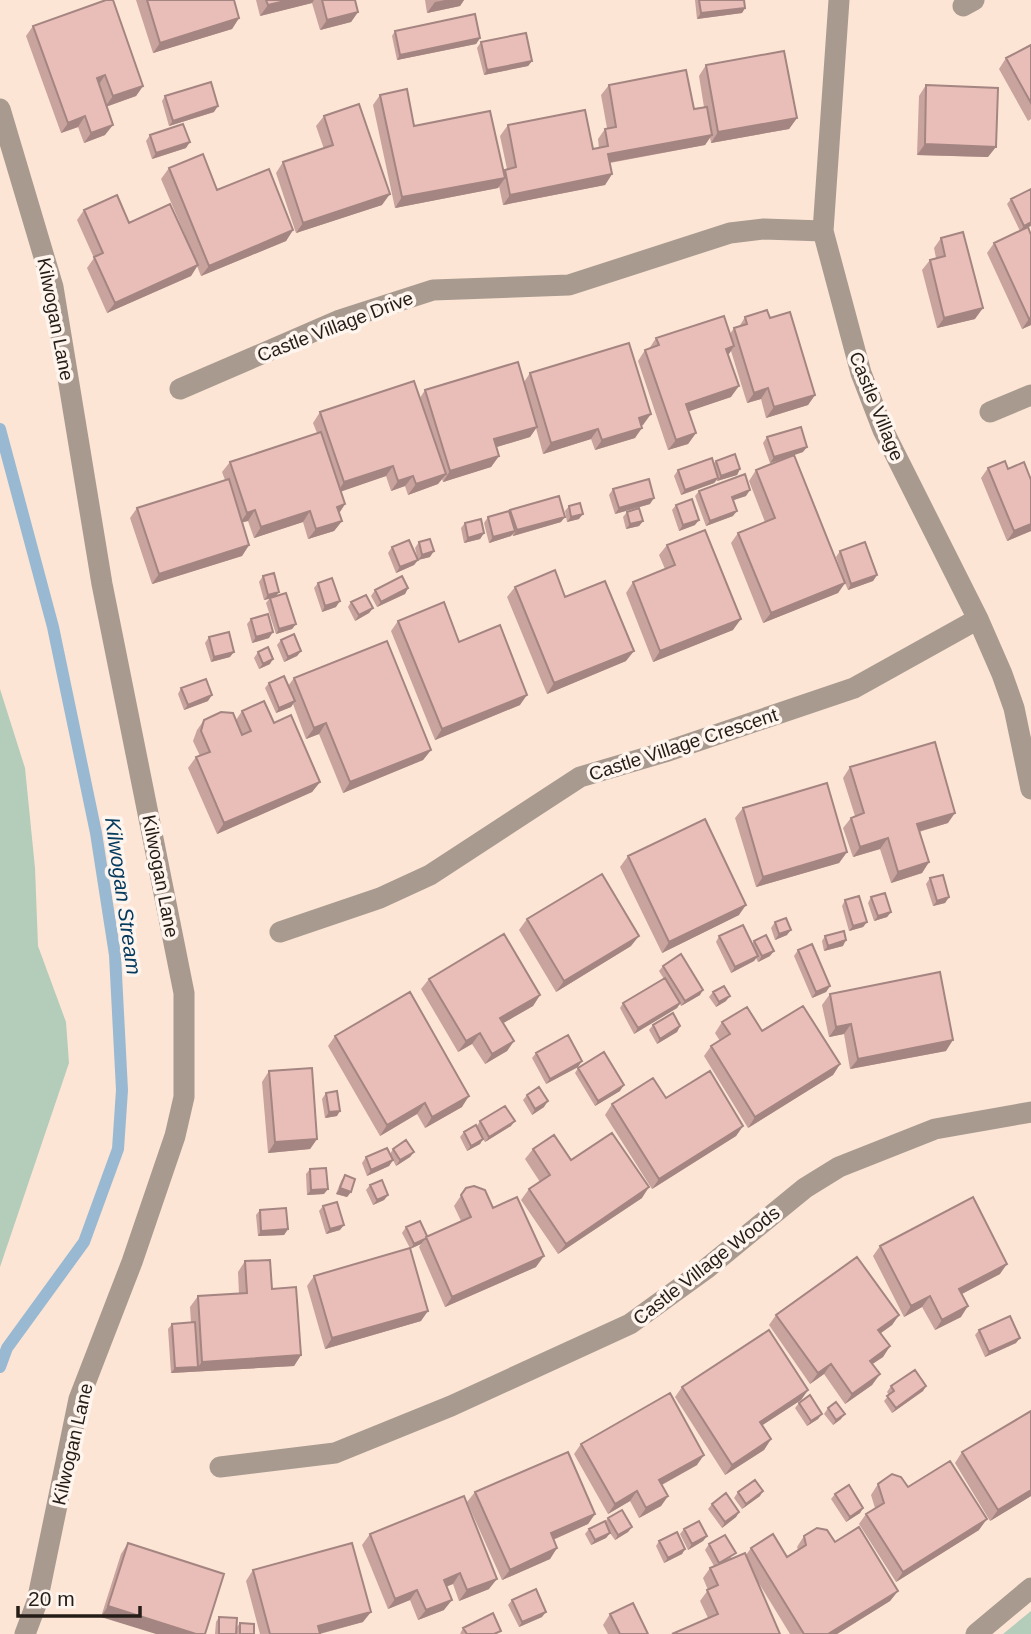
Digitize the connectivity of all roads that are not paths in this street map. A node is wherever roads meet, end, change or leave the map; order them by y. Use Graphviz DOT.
graph roads {
  1 [pos="839,0"];
  2 [pos="0,109"];
  3 [pos="823,231"];
  4 [pos="180,389"];
  5 [pos="1031,395"];
  6 [pos="990,412"];
  7 [pos="978,619"];
  8 [pos="1031,789"];
  9 [pos="280,932"];
  10 [pos="1031,1112"];
  11 [pos="220,1467"];
  12 [pos="1031,1588"];
  13 [pos="25,1634"];
  14 [pos="976,1634"];
  1 -- 3 [label="street, Castle Village"];
  2 -- 13 [label="street, Kilwogan Lane"];
  3 -- 4 [label="street, Castle Village Drive"];
  3 -- 7 [label="street, Castle Village"];
  5 -- 6 [label="street"];
  7 -- 8 [label="street, Castle Village"];
  7 -- 9 [label="street, Castle Village Crescent"];
  10 -- 11 [label="street, Castle Village Woods"];
  12 -- 14 [label="street"];
}
